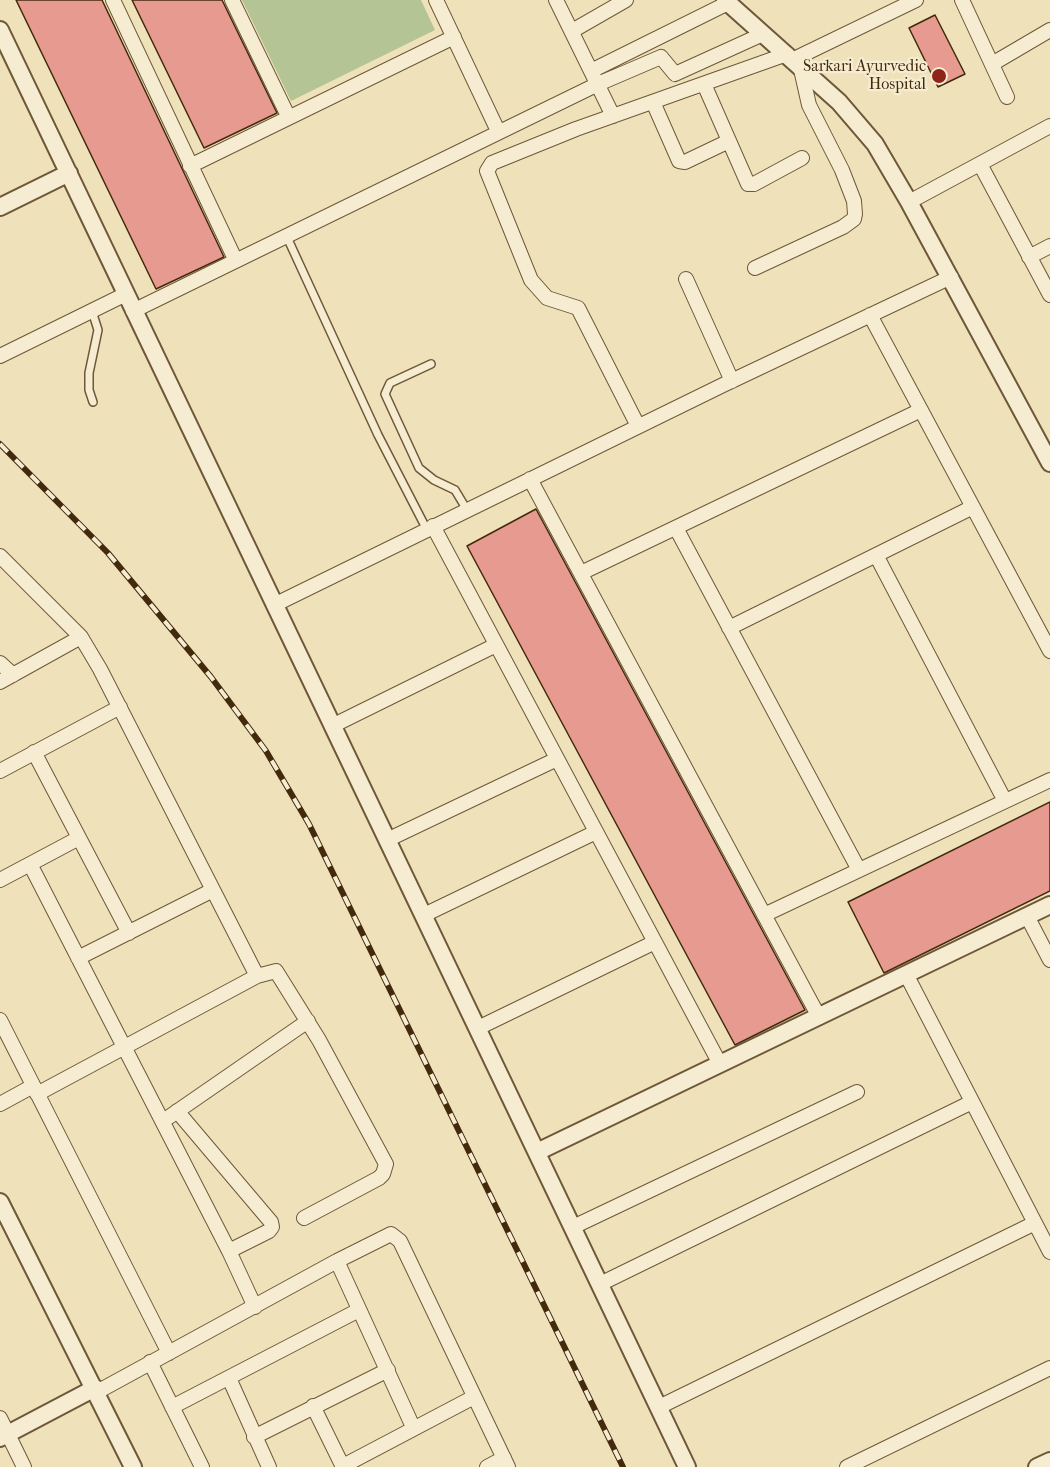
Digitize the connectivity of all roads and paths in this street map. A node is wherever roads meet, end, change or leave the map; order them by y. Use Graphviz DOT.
graph roads {
  1 [pos="113,0"];
  2 [pos="232,0"];
  3 [pos="436,0"];
  4 [pos="556,0"];
  5 [pos="626,0"];
  6 [pos="916,0"];
  7 [pos="962,0"];
  8 [pos="727,1"];
  9 [pos="0,30"];
  10 [pos="1050,30"];
  11 [pos="572,31"];
  12 [pos="763,34"];
  13 [pos="454,37"];
  14 [pos="6,57"];
  15 [pos="794,59"];
  16 [pos="992,64"];
  17 [pos="591,71"];
  18 [pos="598,84"];
  19 [pos="704,84"];
  20 [pos="1006,97"];
  21 [pos="653,102"];
  22 [pos="288,116"];
  23 [pos="613,116"];
  24 [pos="1050,126"];
  25 [pos="498,131"];
  26 [pos="729,141"];
  27 [pos="802,158"];
  28 [pos="980,164"];
  29 [pos="190,166"];
  30 [pos="69,173"];
  31 [pos="909,202"];
  32 [pos="0,207"];
  33 [pos="286,235"];
  34 [pos="1050,246"];
  35 [pos="1029,257"];
  36 [pos="236,259"];
  37 [pos="755,268"];
  38 [pos="951,278"];
  39 [pos="686,279"];
  40 [pos="126,294"];
  41 [pos="1050,295"];
  42 [pos="92,311"];
  43 [pos="133,311"];
  44 [pos="870,315"];
  45 [pos="0,356"];
  46 [pos="431,364"];
  47 [pos="732,381"];
  48 [pos="93,402"];
  49 [pos="921,410"];
  50 [pos="638,426"];
  51 [pos="1050,463"];
  52 [pos="530,479"];
  53 [pos="973,507"];
  54 [pos="467,510"];
  55 [pos="430,528"];
  56 [pos="676,528"];
  57 [pos="876,555"];
  58 [pos="0,556"];
  59 [pos="580,573"];
  60 [pos="274,604"];
  61 [pos="729,628"];
  62 [pos="81,637"];
  63 [pos="496,645"];
  64 [pos="1050,651"];
  65 [pos="0,663"];
  66 [pos="13,675"];
  67 [pos="0,682"];
  68 [pos="120,707"];
  69 [pos="332,726"];
  70 [pos="34,752"];
  71 [pos="557,759"];
  72 [pos="0,771"];
  73 [pos="1050,780"];
  74 [pos="1005,801"];
  75 [pos="596,832"];
  76 [pos="79,838"];
  77 [pos="387,840"];
  78 [pos="30,864"];
  79 [pos="859,870"];
  80 [pos="0,880"];
  81 [pos="213,890"];
  82 [pos="1050,905"];
  83 [pos="424,915"];
  84 [pos="764,915"];
  85 [pos="1027,916"];
  86 [pos="129,933"];
  87 [pos="655,942"];
  88 [pos="78,958"];
  89 [pos="1050,960"];
  90 [pos="906,974"];
  91 [pos="257,976"];
  92 [pos="819,1017"];
  93 [pos="0,1020"];
  94 [pos="308,1021"];
  95 [pos="478,1028"];
  96 [pos="124,1047"];
  97 [pos="720,1064"];
  98 [pos="35,1090"];
  99 [pos="857,1092"];
  100 [pos="972,1102"];
  101 [pos="0,1104"];
  102 [pos="177,1112"];
  103 [pos="163,1121"];
  104 [pos="537,1152"];
  105 [pos="0,1202"];
  106 [pos="304,1218"];
  107 [pos="1035,1223"];
  108 [pos="573,1227"];
  109 [pos="230,1251"];
  110 [pos="1050,1252"];
  111 [pos="337,1261"];
  112 [pos="600,1284"];
  113 [pos="255,1307"];
  114 [pos="359,1310"];
  115 [pos="168,1353"];
  116 [pos="150,1362"];
  117 [pos="1050,1368"];
  118 [pos="388,1370"];
  119 [pos="229,1378"];
  120 [pos="96,1390"];
  121 [pos="474,1396"];
  122 [pos="313,1406"];
  123 [pos="172,1407"];
  124 [pos="659,1407"];
  125 [pos="0,1418"];
  126 [pos="414,1427"];
  127 [pos="4,1436"];
  128 [pos="254,1437"];
  129 [pos="1050,1461"];
  130 [pos="506,1463"];
  131 [pos="343,1466"];
  132 [pos="24,1467"];
  133 [pos="133,1467"];
  134 [pos="202,1467"];
  135 [pos="269,1467"];
  136 [pos="487,1467"];
  137 [pos="687,1467"];
  138 [pos="848,1467"];
  139 [pos="1037,1467"];
  1 -- 29 [label="street"];
  2 -- 22 [label="street"];
  3 -- 13 [label="street"];
  4 -- 11 [label="street"];
  5 -- 11 [label="street"];
  6 -- 15 [label="street"];
  7 -- 16 [label="street"];
  8 -- 12 [label="street"];
  8 -- 17 [label="street"];
  9 -- 14 [label="street"];
  10 -- 16 [label="street"];
  11 -- 17 [label="street"];
  12 -- 15 [label="street"];
  12 -- 18 [label="street"];
  13 -- 22 [label="street"];
  13 -- 25 [label="street"];
  14 -- 30 [label="street"];
  15 -- 19 [label="street"];
  15 -- 31 [label="street"];
  15 -- 37 [label="street"];
  16 -- 20 [label="street"];
  17 -- 18 [label="street"];
  18 -- 23 [label="street"];
  18 -- 25 [label="street"];
  19 -- 21 [label="street"];
  19 -- 26 [label="street"];
  21 -- 23 [label="street"];
  21 -- 26 [label="street"];
  22 -- 29 [label="street"];
  23 -- 50 [label="street"];
  24 -- 28 [label="street"];
  25 -- 33 [label="street"];
  26 -- 27 [label="street"];
  28 -- 31 [label="street"];
  28 -- 35 [label="street"];
  29 -- 36 [label="street"];
  30 -- 32 [label="street"];
  30 -- 40 [label="street"];
  31 -- 38 [label="street"];
  33 -- 36 [label="street"];
  33 -- 55 [label="lane"];
  34 -- 35 [label="street"];
  35 -- 41 [label="street"];
  36 -- 43 [label="street"];
  38 -- 44 [label="street"];
  38 -- 51 [label="street"];
  39 -- 47 [label="street"];
  40 -- 42 [label="street"];
  40 -- 43 [label="street"];
  42 -- 45 [label="street"];
  42 -- 48 [label="lane"];
  43 -- 60 [label="street"];
  44 -- 47 [label="street"];
  44 -- 49 [label="street"];
  46 -- 54 [label="lane"];
  47 -- 50 [label="street"];
  49 -- 53 [label="street"];
  49 -- 56 [label="street"];
  50 -- 52 [label="street"];
  52 -- 54 [label="street"];
  52 -- 59 [label="street"];
  53 -- 57 [label="street"];
  53 -- 64 [label="street"];
  54 -- 55 [label="street"];
  55 -- 60 [label="street"];
  55 -- 63 [label="street"];
  56 -- 59 [label="street"];
  56 -- 61 [label="street"];
  57 -- 61 [label="street"];
  57 -- 74 [label="street"];
  58 -- 62 [label="street"];
  59 -- 84 [label="street"];
  60 -- 69 [label="street"];
  61 -- 79 [label="street"];
  62 -- 66 [label="street"];
  62 -- 68 [label="street"];
  63 -- 69 [label="street"];
  63 -- 71 [label="street"];
  65 -- 66 [label="street"];
  66 -- 67 [label="street"];
  68 -- 70 [label="street"];
  68 -- 81 [label="street"];
  69 -- 77 [label="street"];
  70 -- 72 [label="street"];
  70 -- 76 [label="street"];
  71 -- 75 [label="street"];
  71 -- 77 [label="street"];
  73 -- 74 [label="street"];
  74 -- 79 [label="street"];
  75 -- 83 [label="street"];
  75 -- 87 [label="street"];
  76 -- 78 [label="street"];
  76 -- 86 [label="street"];
  77 -- 83 [label="street"];
  78 -- 80 [label="street"];
  78 -- 88 [label="street"];
  79 -- 84 [label="street"];
  81 -- 86 [label="street"];
  81 -- 91 [label="street"];
  82 -- 85 [label="street"];
  83 -- 95 [label="street"];
  84 -- 92 [label="street"];
  85 -- 89 [label="street"];
  85 -- 90 [label="street"];
  86 -- 88 [label="street"];
  87 -- 95 [label="street"];
  87 -- 97 [label="street"];
  88 -- 96 [label="street"];
  90 -- 92 [label="street"];
  90 -- 100 [label="street"];
  91 -- 94 [label="street"];
  91 -- 96 [label="street"];
  92 -- 97 [label="street"];
  93 -- 98 [label="street"];
  94 -- 102 [label="street"];
  94 -- 106 [label="street"];
  95 -- 104 [label="street"];
  96 -- 98 [label="street"];
  96 -- 103 [label="street"];
  97 -- 104 [label="street"];
  98 -- 101 [label="street"];
  98 -- 115 [label="street"];
  99 -- 108 [label="street"];
  100 -- 107 [label="street"];
  100 -- 112 [label="street"];
  102 -- 103 [label="street"];
  102 -- 109 [label="street"];
  103 -- 109 [label="street"];
  104 -- 108 [label="street"];
  105 -- 120 [label="street"];
  107 -- 110 [label="street"];
  107 -- 124 [label="street"];
  108 -- 112 [label="street"];
  109 -- 113 [label="street"];
  111 -- 113 [label="street"];
  111 -- 114 [label="street"];
  111 -- 121 [label="street"];
  112 -- 124 [label="street"];
  113 -- 115 [label="street"];
  114 -- 118 [label="street"];
  114 -- 119 [label="street"];
  115 -- 116 [label="street"];
  116 -- 120 [label="street"];
  116 -- 123 [label="street"];
  117 -- 138 [label="street"];
  118 -- 122 [label="street"];
  118 -- 126 [label="street"];
  119 -- 123 [label="street"];
  119 -- 128 [label="street"];
  120 -- 127 [label="street"];
  120 -- 133 [label="street"];
  121 -- 126 [label="street"];
  121 -- 130 [label="street"];
  122 -- 128 [label="street"];
  122 -- 131 [label="street"];
  123 -- 134 [label="street"];
  124 -- 137 [label="street"];
  125 -- 127 [label="street"];
  126 -- 131 [label="street"];
  127 -- 132 [label="street"];
  128 -- 135 [label="street"];
  129 -- 139 [label="street"];
  130 -- 136 [label="street"];
}
